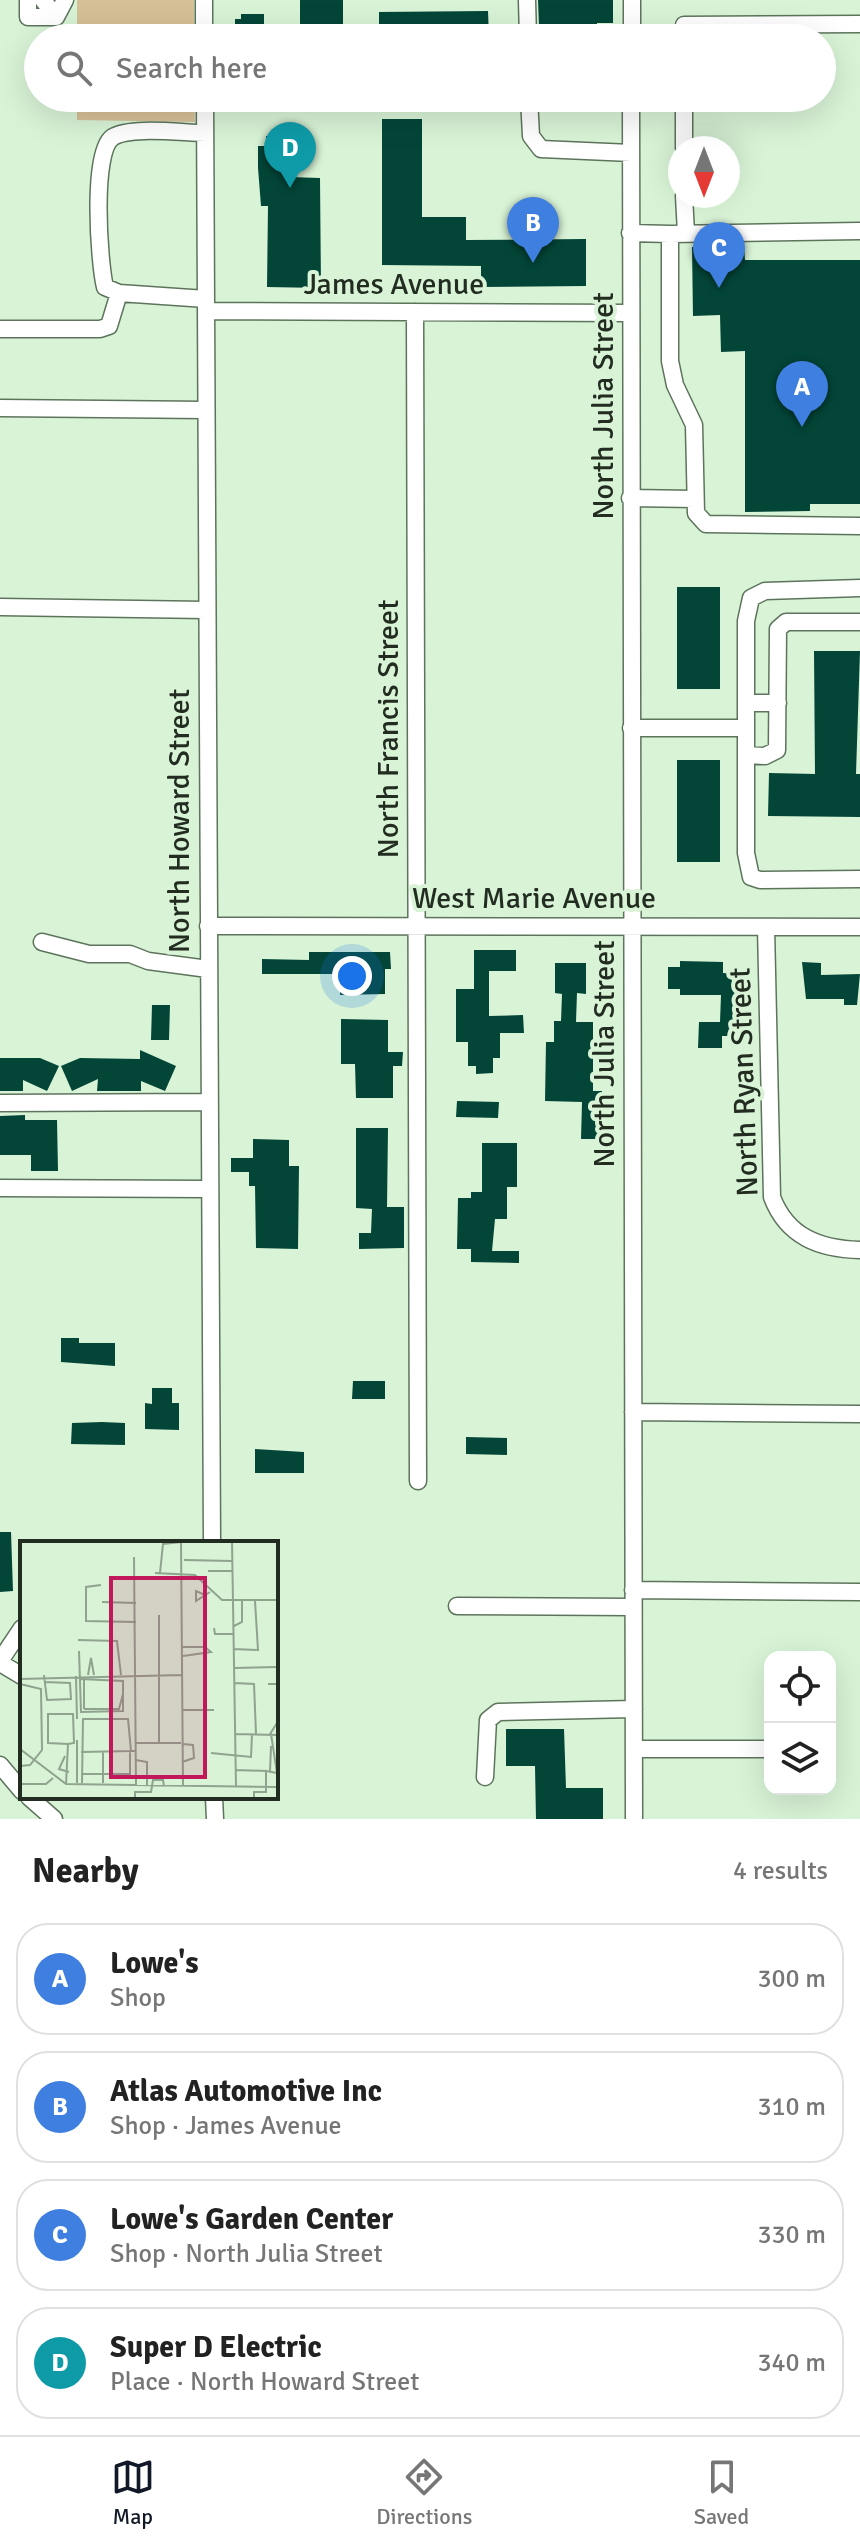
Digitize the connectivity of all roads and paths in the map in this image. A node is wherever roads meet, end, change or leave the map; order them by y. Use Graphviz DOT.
graph roads {
  1 [pos="28,0"];
  2 [pos="43,0"];
  3 [pos="65,0"];
  4 [pos="204,0"];
  5 [pos="527,0"];
  6 [pos="632,0"];
  7 [pos="56,17"];
  8 [pos="204,24"];
  9 [pos="528,24"];
  10 [pos="632,24"];
  11 [pos="860,24"];
  12 [pos="836,25"];
  13 [pos="205,112"];
  14 [pos="530,112"];
  15 [pos="631,112"];
  16 [pos="684,112"];
  17 [pos="205,133"];
  18 [pos="684,136"];
  19 [pos="631,153"];
  20 [pos="682,208"];
  21 [pos="860,231"];
  22 [pos="630,233"];
  23 [pos="678,234"];
  24 [pos="119,293"];
  25 [pos="206,305"];
  26 [pos="415,312"];
  27 [pos="631,313"];
  28 [pos="0,329"];
  29 [pos="0,408"];
  30 [pos="206,410"];
  31 [pos="630,498"];
  32 [pos="695,499"];
  33 [pos="860,526"];
  34 [pos="860,588"];
  35 [pos="0,607"];
  36 [pos="206,610"];
  37 [pos="860,622"];
  38 [pos="746,703"];
  39 [pos="778,703"];
  40 [pos="631,728"];
  41 [pos="746,728"];
  42 [pos="746,755"];
  43 [pos="860,879"];
  44 [pos="417,925"];
  45 [pos="208,926"];
  46 [pos="632,926"];
  47 [pos="766,927"];
  48 [pos="860,927"];
  49 [pos="42,942"];
  50 [pos="208,969"];
  51 [pos="208,1102"];
  52 [pos="0,1103"];
  53 [pos="0,1188"];
  54 [pos="208,1189"];
  55 [pos="860,1250"];
  56 [pos="633,1412"];
  57 [pos="860,1414"];
  58 [pos="418,1481"];
  59 [pos="212,1541"];
  60 [pos="633,1590"];
  61 [pos="860,1592"];
  62 [pos="457,1606"];
  63 [pos="633,1607"];
  64 [pos="20,1631"];
  65 [pos="0,1662"];
  66 [pos="20,1675"];
  67 [pos="634,1709"];
  68 [pos="634,1749"];
  69 [pos="764,1749"];
  70 [pos="0,1765"];
  71 [pos="485,1777"];
  72 [pos="20,1789"];
  73 [pos="31,1799"];
  74 [pos="214,1799"];
  75 [pos="54,1819"];
  76 [pos="215,1819"];
  77 [pos="634,1819"];
  1 -- 7 [label="street"];
  2 -- 7 [label="street"];
  3 -- 7 [label="street"];
  4 -- 8 [label="street"];
  5 -- 9 [label="street"];
  6 -- 10 [label="street"];
  11 -- 12 [label="street"];
  13 -- 17 [label="street, North Howard Street"];
  14 -- 19 [label="street"];
  15 -- 19 [label="street, North Julia Street"];
  16 -- 18 [label="street"];
  17 -- 24 [label="street"];
  17 -- 25 [label="street, North Howard Street"];
  19 -- 22 [label="street, North Julia Street"];
  20 -- 23 [label="street"];
  21 -- 23 [label="street"];
  22 -- 23 [label="street"];
  22 -- 27 [label="street, North Julia Street"];
  23 -- 32 [label="street"];
  24 -- 25 [label="street, James Avenue"];
  24 -- 28 [label="street"];
  25 -- 26 [label="street, James Avenue"];
  25 -- 30 [label="street, North Howard Street"];
  26 -- 27 [label="street, James Avenue"];
  26 -- 44 [label="street, North Francis Street"];
  27 -- 31 [label="street, North Julia Street"];
  29 -- 30 [label="street"];
  30 -- 36 [label="street, North Howard Street"];
  31 -- 32 [label="street"];
  31 -- 40 [label="street, North Julia Street"];
  32 -- 33 [label="street"];
  34 -- 38 [label="street"];
  35 -- 36 [label="street"];
  36 -- 45 [label="street, North Howard Street"];
  37 -- 39 [label="street"];
  38 -- 39 [label="street"];
  38 -- 41 [label="street"];
  39 -- 42 [label="street"];
  40 -- 41 [label="street"];
  40 -- 46 [label="street, North Julia Street"];
  41 -- 42 [label="street"];
  42 -- 43 [label="street"];
  44 -- 45 [label="street, West Marie Avenue"];
  44 -- 46 [label="street, West Marie Avenue"];
  44 -- 58 [label="street, North Francis Street"];
  45 -- 50 [label="street, North Howard Street"];
  46 -- 47 [label="street, West Marie Avenue"];
  46 -- 56 [label="street, North Julia Street"];
  47 -- 48 [label="street, West Marie Avenue"];
  47 -- 55 [label="street, North Ryan Street"];
  49 -- 50 [label="street"];
  50 -- 51 [label="street, North Howard Street"];
  51 -- 52 [label="street"];
  51 -- 54 [label="street, North Howard Street"];
  53 -- 54 [label="street"];
  54 -- 59 [label="street, North Howard Street"];
  56 -- 57 [label="street"];
  56 -- 60 [label="street, North Julia Street"];
  60 -- 61 [label="street"];
  60 -- 63 [label="street, North Julia Street"];
  62 -- 63 [label="street"];
  63 -- 67 [label="street, North Julia Street"];
  64 -- 65 [label="street"];
  65 -- 66 [label="street"];
  67 -- 68 [label="street, North Julia Street"];
  67 -- 71 [label="street"];
  68 -- 69 [label="street"];
  68 -- 77 [label="street, North Julia Street"];
  70 -- 72 [label="street"];
  73 -- 75 [label="street"];
  74 -- 76 [label="street"];
}
